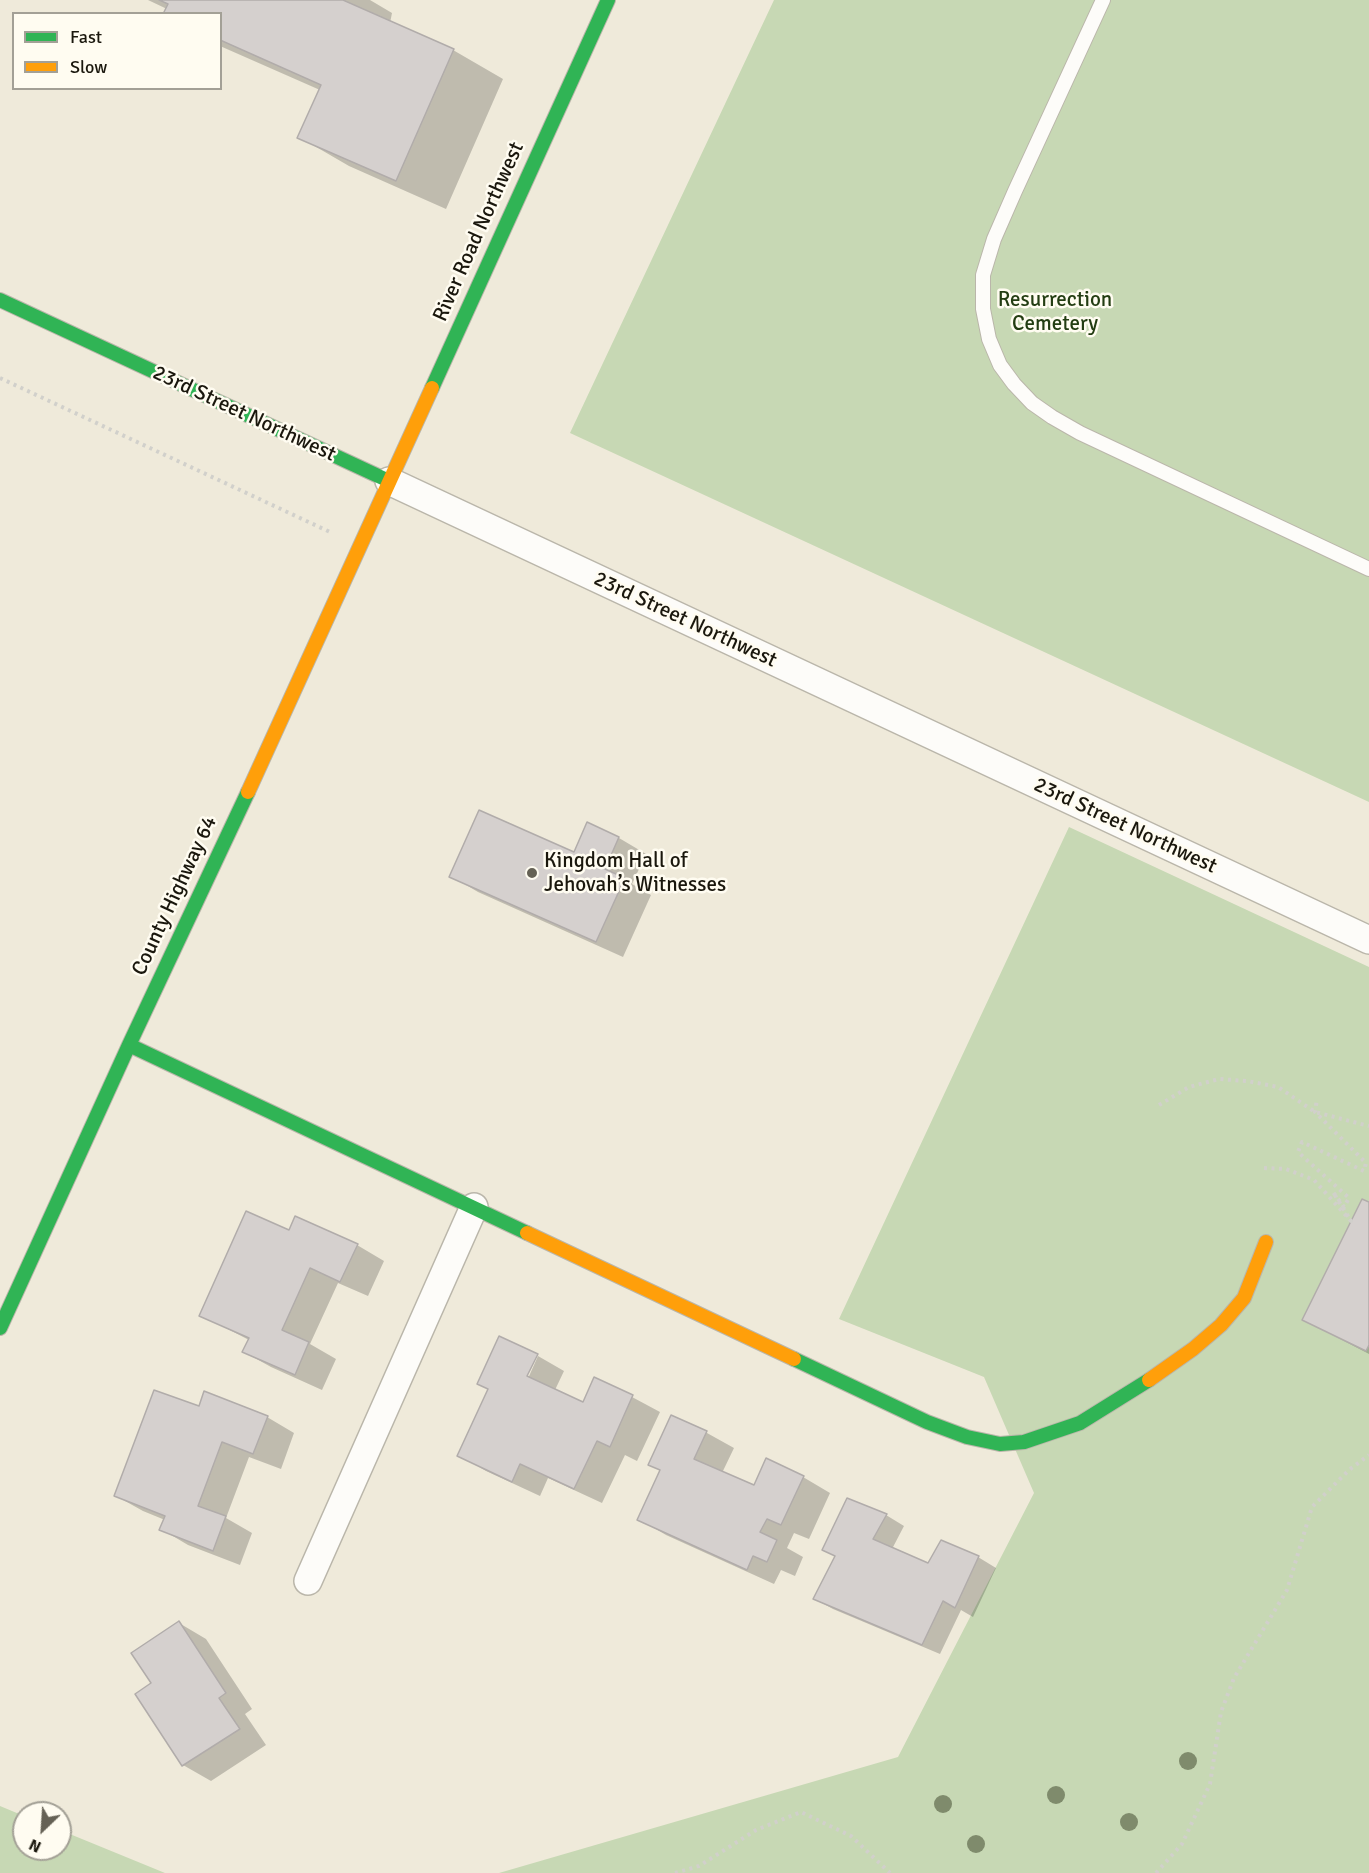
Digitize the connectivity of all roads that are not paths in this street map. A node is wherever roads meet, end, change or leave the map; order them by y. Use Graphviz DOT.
graph roads {
  1 [pos="608,0"];
  2 [pos="1103,0"];
  3 [pos="0,300"];
  4 [pos="389,481"];
  5 [pos="1369,569"];
  6 [pos="1369,940"];
  7 [pos="129,1045"];
  8 [pos="474,1208"];
  9 [pos="1266,1242"];
  10 [pos="0,1328"];
  11 [pos="308,1581"];
  1 -- 4 [label="street, River Road Northwest"];
  2 -- 5 [label="lane"];
  3 -- 4 [label="street, 23rd Street Northwest"];
  4 -- 6 [label="street, 23rd Street Northwest"];
  4 -- 7 [label="street, County Highway 64"];
  7 -- 8 [label="street"];
  7 -- 10 [label="street, County Highway 64"];
  8 -- 9 [label="street"];
  8 -- 11 [label="street"];
}
